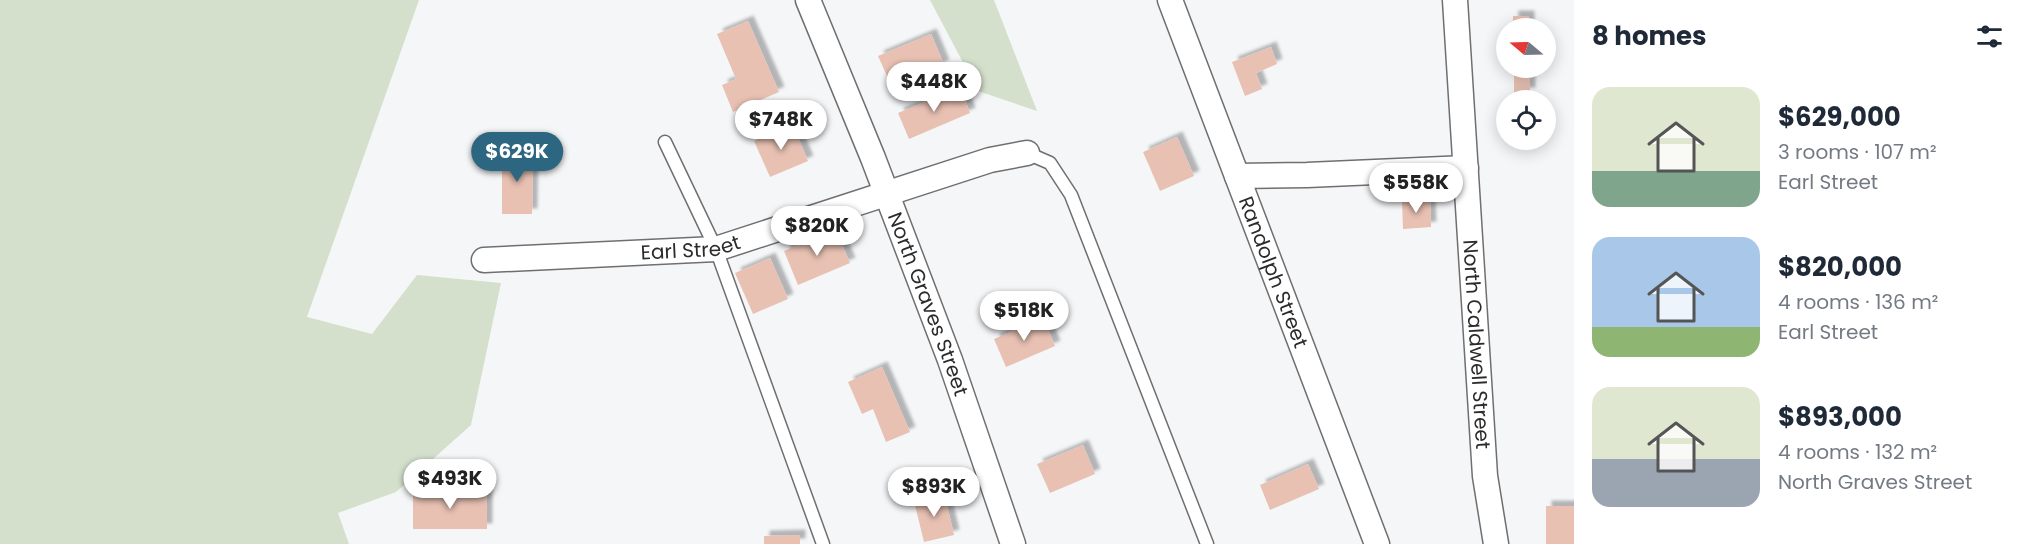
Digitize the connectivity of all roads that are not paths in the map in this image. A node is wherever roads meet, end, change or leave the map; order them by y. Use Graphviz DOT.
graph roads {
  1 [pos="808,0"];
  2 [pos="1170,0"];
  3 [pos="1455,0"];
  4 [pos="665,142"];
  5 [pos="1027,153"];
  6 [pos="1466,168"];
  7 [pos="1237,176"];
  8 [pos="887,194"];
  9 [pos="716,249"];
  10 [pos="483,260"];
  11 [pos="823,544"];
  12 [pos="1013,544"];
  13 [pos="1207,544"];
  14 [pos="1377,544"];
  15 [pos="1496,544"];
  1 -- 8 [label="street, North Graves Street"];
  2 -- 7 [label="street, Randolph Street"];
  3 -- 6 [label="street, North Caldwell Street"];
  4 -- 9 [label="lane"];
  5 -- 8 [label="street, Earl Street"];
  5 -- 13 [label="lane"];
  6 -- 7 [label="street"];
  6 -- 15 [label="street, North Caldwell Street"];
  7 -- 14 [label="street, Randolph Street"];
  8 -- 9 [label="street, Earl Street"];
  8 -- 12 [label="street, North Graves Street"];
  9 -- 10 [label="street, Earl Street"];
  9 -- 11 [label="lane"];
}
